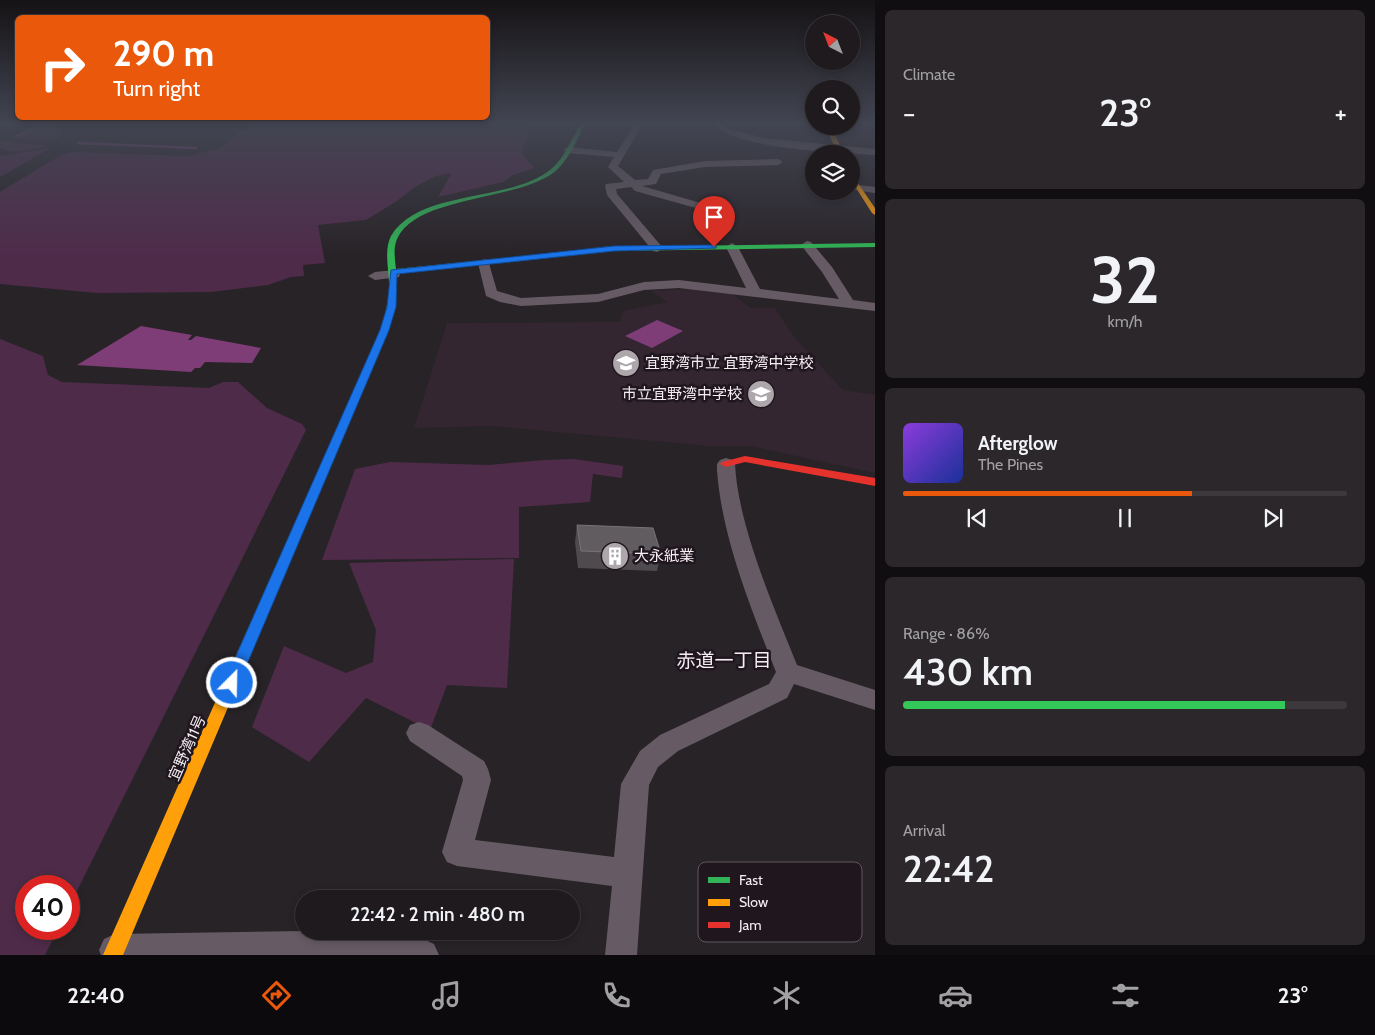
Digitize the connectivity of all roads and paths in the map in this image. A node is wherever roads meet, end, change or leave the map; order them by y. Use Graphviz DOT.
graph roads {
  1 [pos="557,167"];
  2 [pos="612,167"];
  3 [pos="690,167"];
  4 [pos="631,184"];
  5 [pos="860,188"];
  6 [pos="875,190"];
  7 [pos="860,191"];
  8 [pos="714,210"];
  9 [pos="875,213"];
  10 [pos="807,245"];
  11 [pos="875,245"];
  12 [pos="732,247"];
  13 [pos="657,248"];
  14 [pos="484,262"];
  15 [pos="394,273"];
  16 [pos="375,276"];
  17 [pos="755,292"];
  18 [pos="849,304"];
  19 [pos="875,306"];
  20 [pos="726,464"];
  21 [pos="875,482"];
  22 [pos="788,672"];
  23 [pos="875,700"];
  24 [pos="419,733"];
  25 [pos="628,873"];
  26 [pos="114,953"];
  27 [pos="423,955"];
  28 [pos="621,955"];
  1 -- 15 [label="main road, 宜野湾11号"];
  2 -- 4 [label="street"];
  3 -- 4 [label="street"];
  4 -- 8 [label="street"];
  4 -- 13 [label="street"];
  5 -- 6 [label="street"];
  7 -- 9 [label="main road"];
  10 -- 11 [label="main road"];
  10 -- 12 [label="main road"];
  10 -- 18 [label="street"];
  12 -- 13 [label="main road"];
  12 -- 17 [label="street"];
  13 -- 14 [label="main road"];
  14 -- 15 [label="main road"];
  14 -- 17 [label="street"];
  15 -- 16 [label="street"];
  15 -- 26 [label="main road, 宜野湾11号"];
  17 -- 18 [label="street"];
  18 -- 19 [label="street"];
  20 -- 21 [label="main road"];
  20 -- 22 [label="street"];
  22 -- 23 [label="street"];
  22 -- 25 [label="street"];
  24 -- 25 [label="street"];
  25 -- 28 [label="street"];
  26 -- 27 [label="street"];
}
